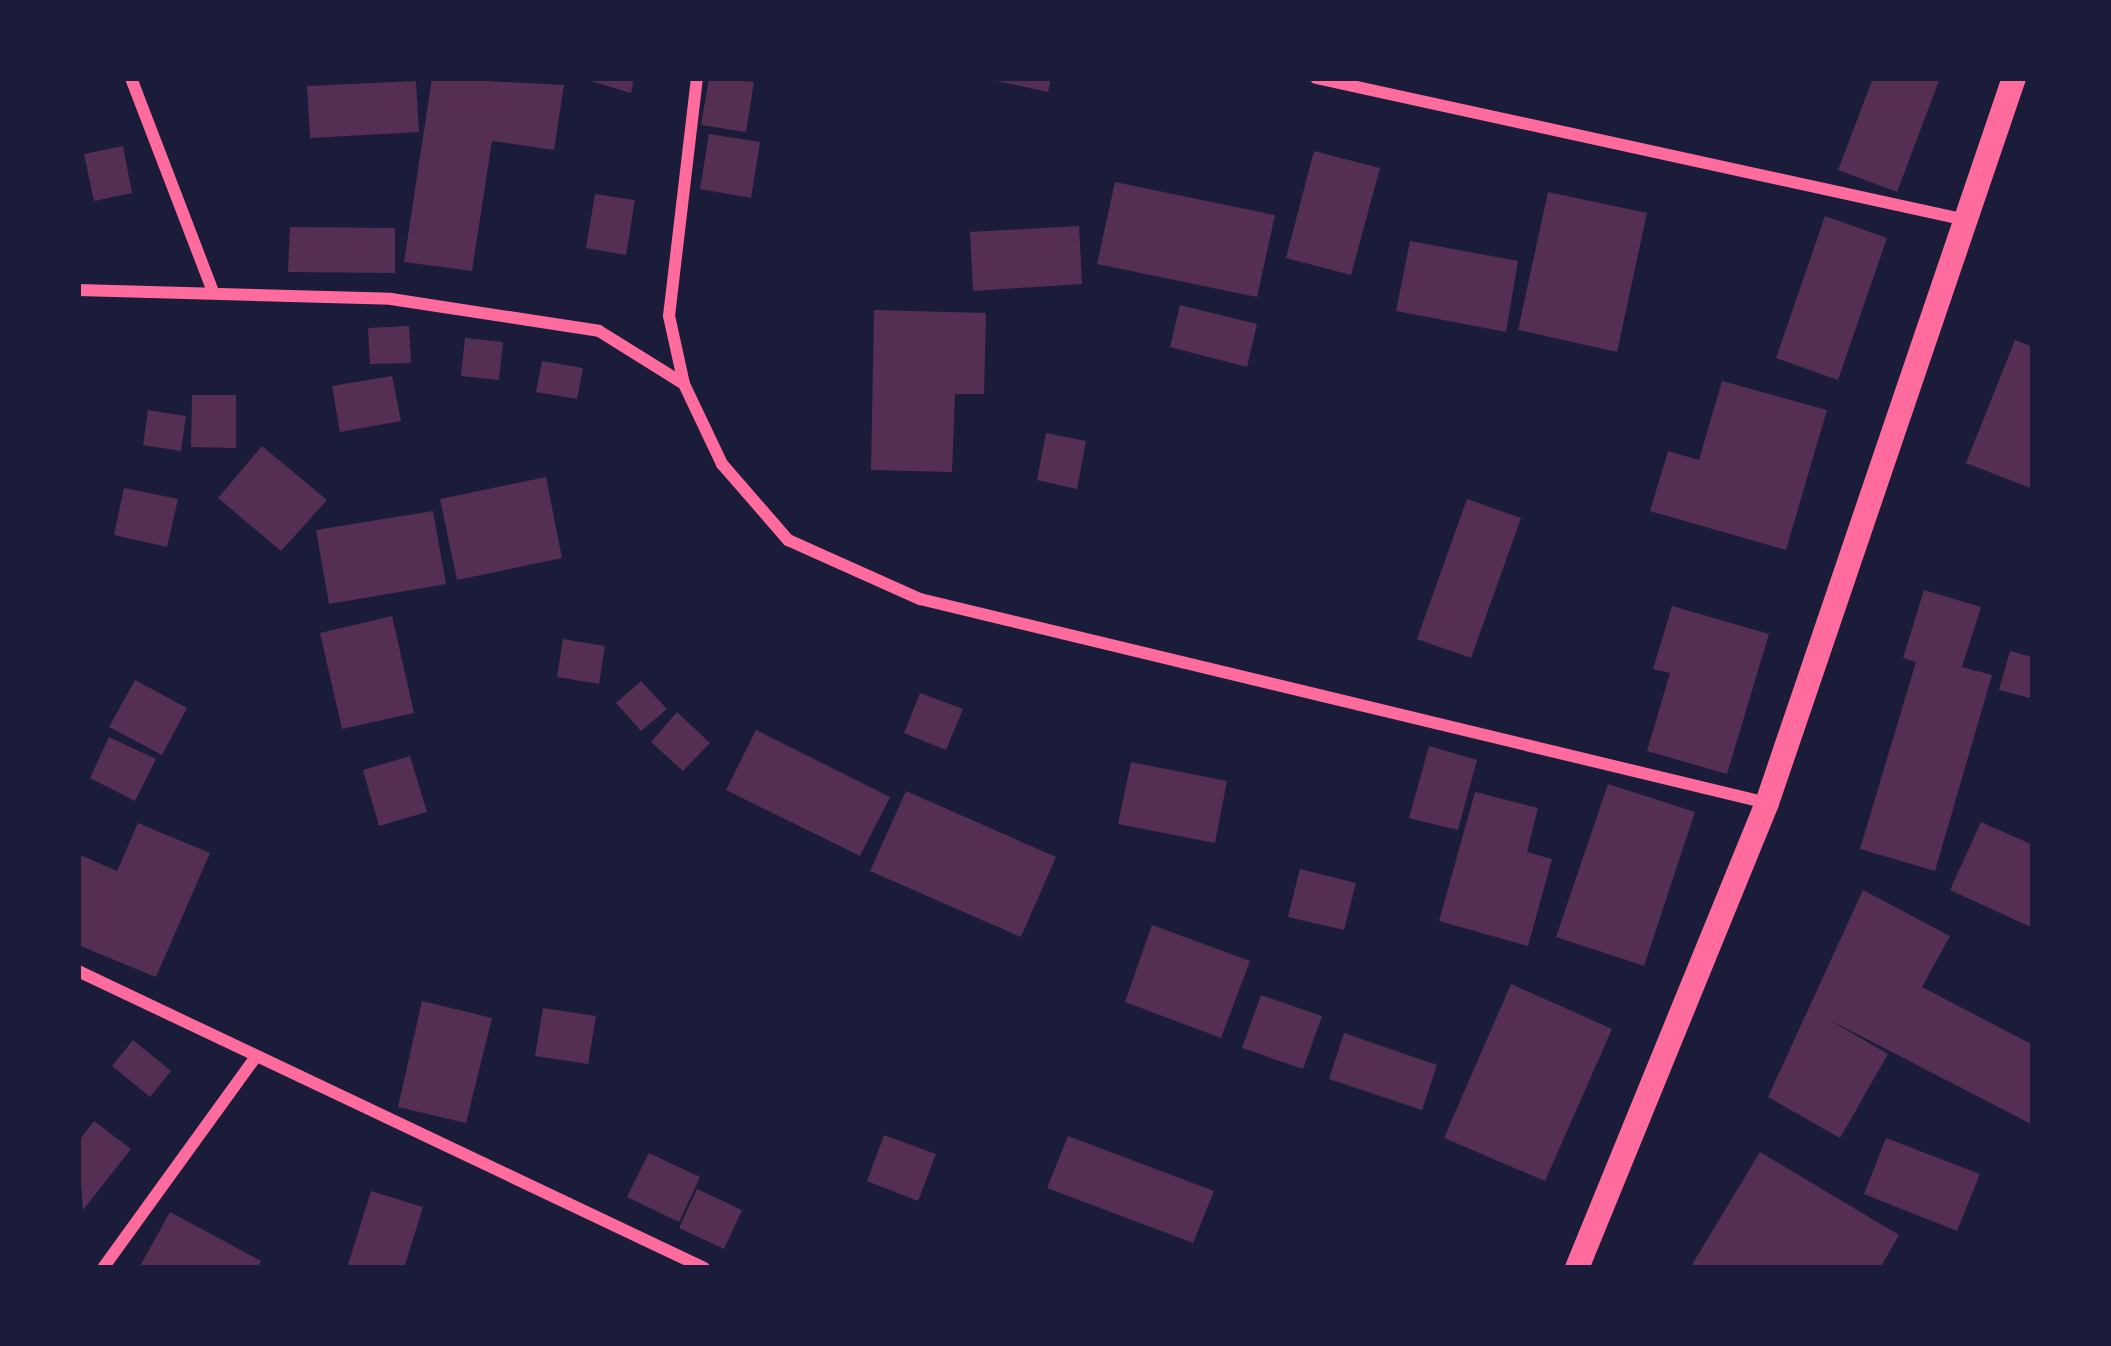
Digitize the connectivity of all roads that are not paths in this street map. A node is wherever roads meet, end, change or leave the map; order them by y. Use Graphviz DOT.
graph roads {
  1 [pos="131,78"];
  2 [pos="698,78"];
  3 [pos="1316,78"];
  4 [pos="2014,78"];
  5 [pos="1973,221"];
  6 [pos="78,290"];
  7 [pos="213,292"];
  8 [pos="684,384"];
  9 [pos="1767,803"];
  10 [pos="78,971"];
  11 [pos="256,1057"];
  12 [pos="104,1268"];
  13 [pos="704,1268"];
  14 [pos="1576,1268"];
  1 -- 7 [label="street"];
  2 -- 8 [label="street"];
  3 -- 5 [label="street"];
  4 -- 5 [label="main road"];
  5 -- 9 [label="main road"];
  6 -- 7 [label="street"];
  7 -- 8 [label="street"];
  8 -- 9 [label="street"];
  9 -- 14 [label="main road"];
  10 -- 11 [label="street"];
  11 -- 12 [label="street"];
  11 -- 13 [label="street"];
}
